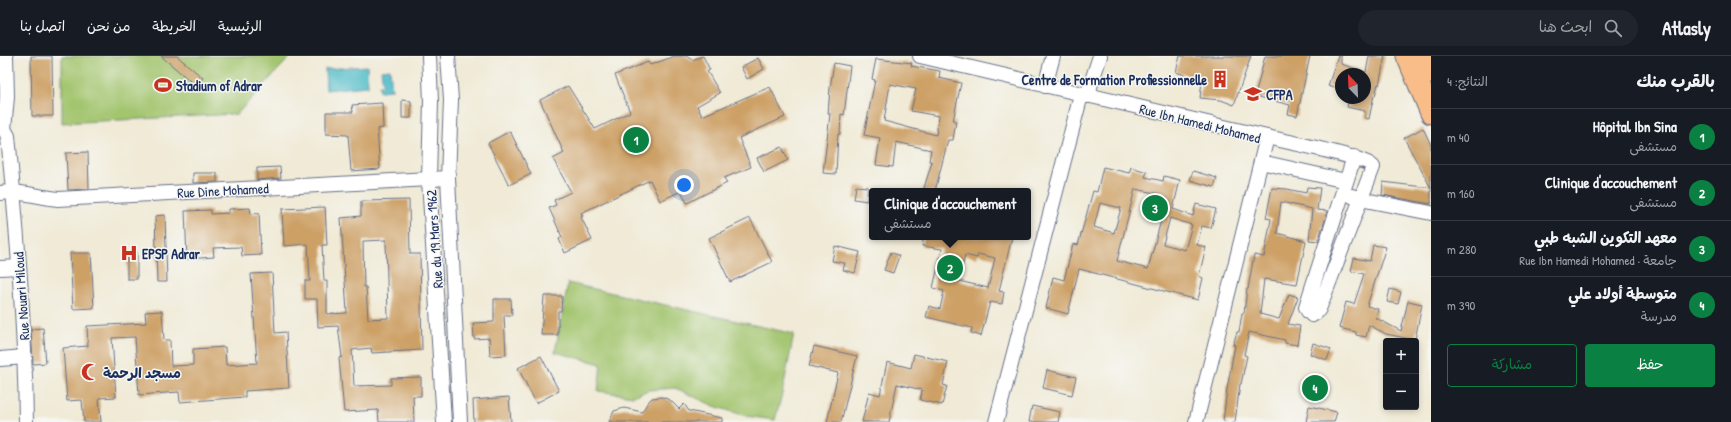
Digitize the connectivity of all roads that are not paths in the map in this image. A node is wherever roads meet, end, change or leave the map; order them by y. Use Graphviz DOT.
graph roads {
  1 [pos="6,56"];
  2 [pos="429,56"];
  3 [pos="448,56"];
  4 [pos="920,56"];
  5 [pos="1053,56"];
  6 [pos="1100,56"];
  7 [pos="1407,56"];
  8 [pos="1424,56"];
  9 [pos="963,61"];
  10 [pos="1431,73"];
  11 [pos="1045,86"];
  12 [pos="1084,95"];
  13 [pos="1431,113"];
  14 [pos="2,127"];
  15 [pos="1267,137"];
  16 [pos="1354,157"];
  17 [pos="1261,162"];
  18 [pos="448,178"];
  19 [pos="430,180"];
  20 [pos="1344,186"];
  21 [pos="7,192"];
  22 [pos="1360,199"];
  23 [pos="1431,213"];
  24 [pos="19,267"];
  25 [pos="0,268"];
  26 [pos="25,357"];
  27 [pos="0,359"];
  28 [pos="26,422"];
  29 [pos="444,422"];
  30 [pos="460,422"];
  31 [pos="996,422"];
  32 [pos="1196,422"];
  1 -- 14 [label="street, Rue Nouari Miloud"];
  2 -- 19 [label="street, Rue du 19 Mars 1962"];
  3 -- 18 [label="street, Rue du 19 Mars 1962"];
  4 -- 9 [label="street, Rue Ibn Hamedi Mohamed"];
  5 -- 11 [label="street"];
  6 -- 12 [label="street"];
  7 -- 13 [label="main road"];
  8 -- 10 [label="main road"];
  9 -- 11 [label="street, Rue Ibn Hamedi Mohamed"];
  11 -- 12 [label="street, Rue Ibn Hamedi Mohamed"];
  12 -- 15 [label="street, Rue Ibn Hamedi Mohamed"];
  12 -- 31 [label="street"];
  14 -- 21 [label="street, Rue Nouari Miloud"];
  15 -- 16 [label="street"];
  15 -- 17 [label="street, Rue Ibn Hamedi Mohamed"];
  16 -- 20 [label="street"];
  16 -- 22 [label="street"];
  17 -- 20 [label="street"];
  17 -- 32 [label="street, Rue Ibn Hamedi Mohamed"];
  18 -- 19 [label="street, Rue Dine Mohamed"];
  18 -- 30 [label="street, Rue du 19 Mars 1962"];
  19 -- 21 [label="street, Rue Dine Mohamed"];
  19 -- 29 [label="street, Rue du 19 Mars 1962"];
  20 -- 22 [label="street"];
  20 -- 22 [label="street"];
  21 -- 24 [label="street, Rue Nouari Miloud"];
  22 -- 23 [label="street"];
  24 -- 25 [label="street"];
  24 -- 26 [label="street, Rue Nouari Miloud"];
  26 -- 27 [label="street"];
  26 -- 28 [label="street, Rue Nouari Miloud"];
}
